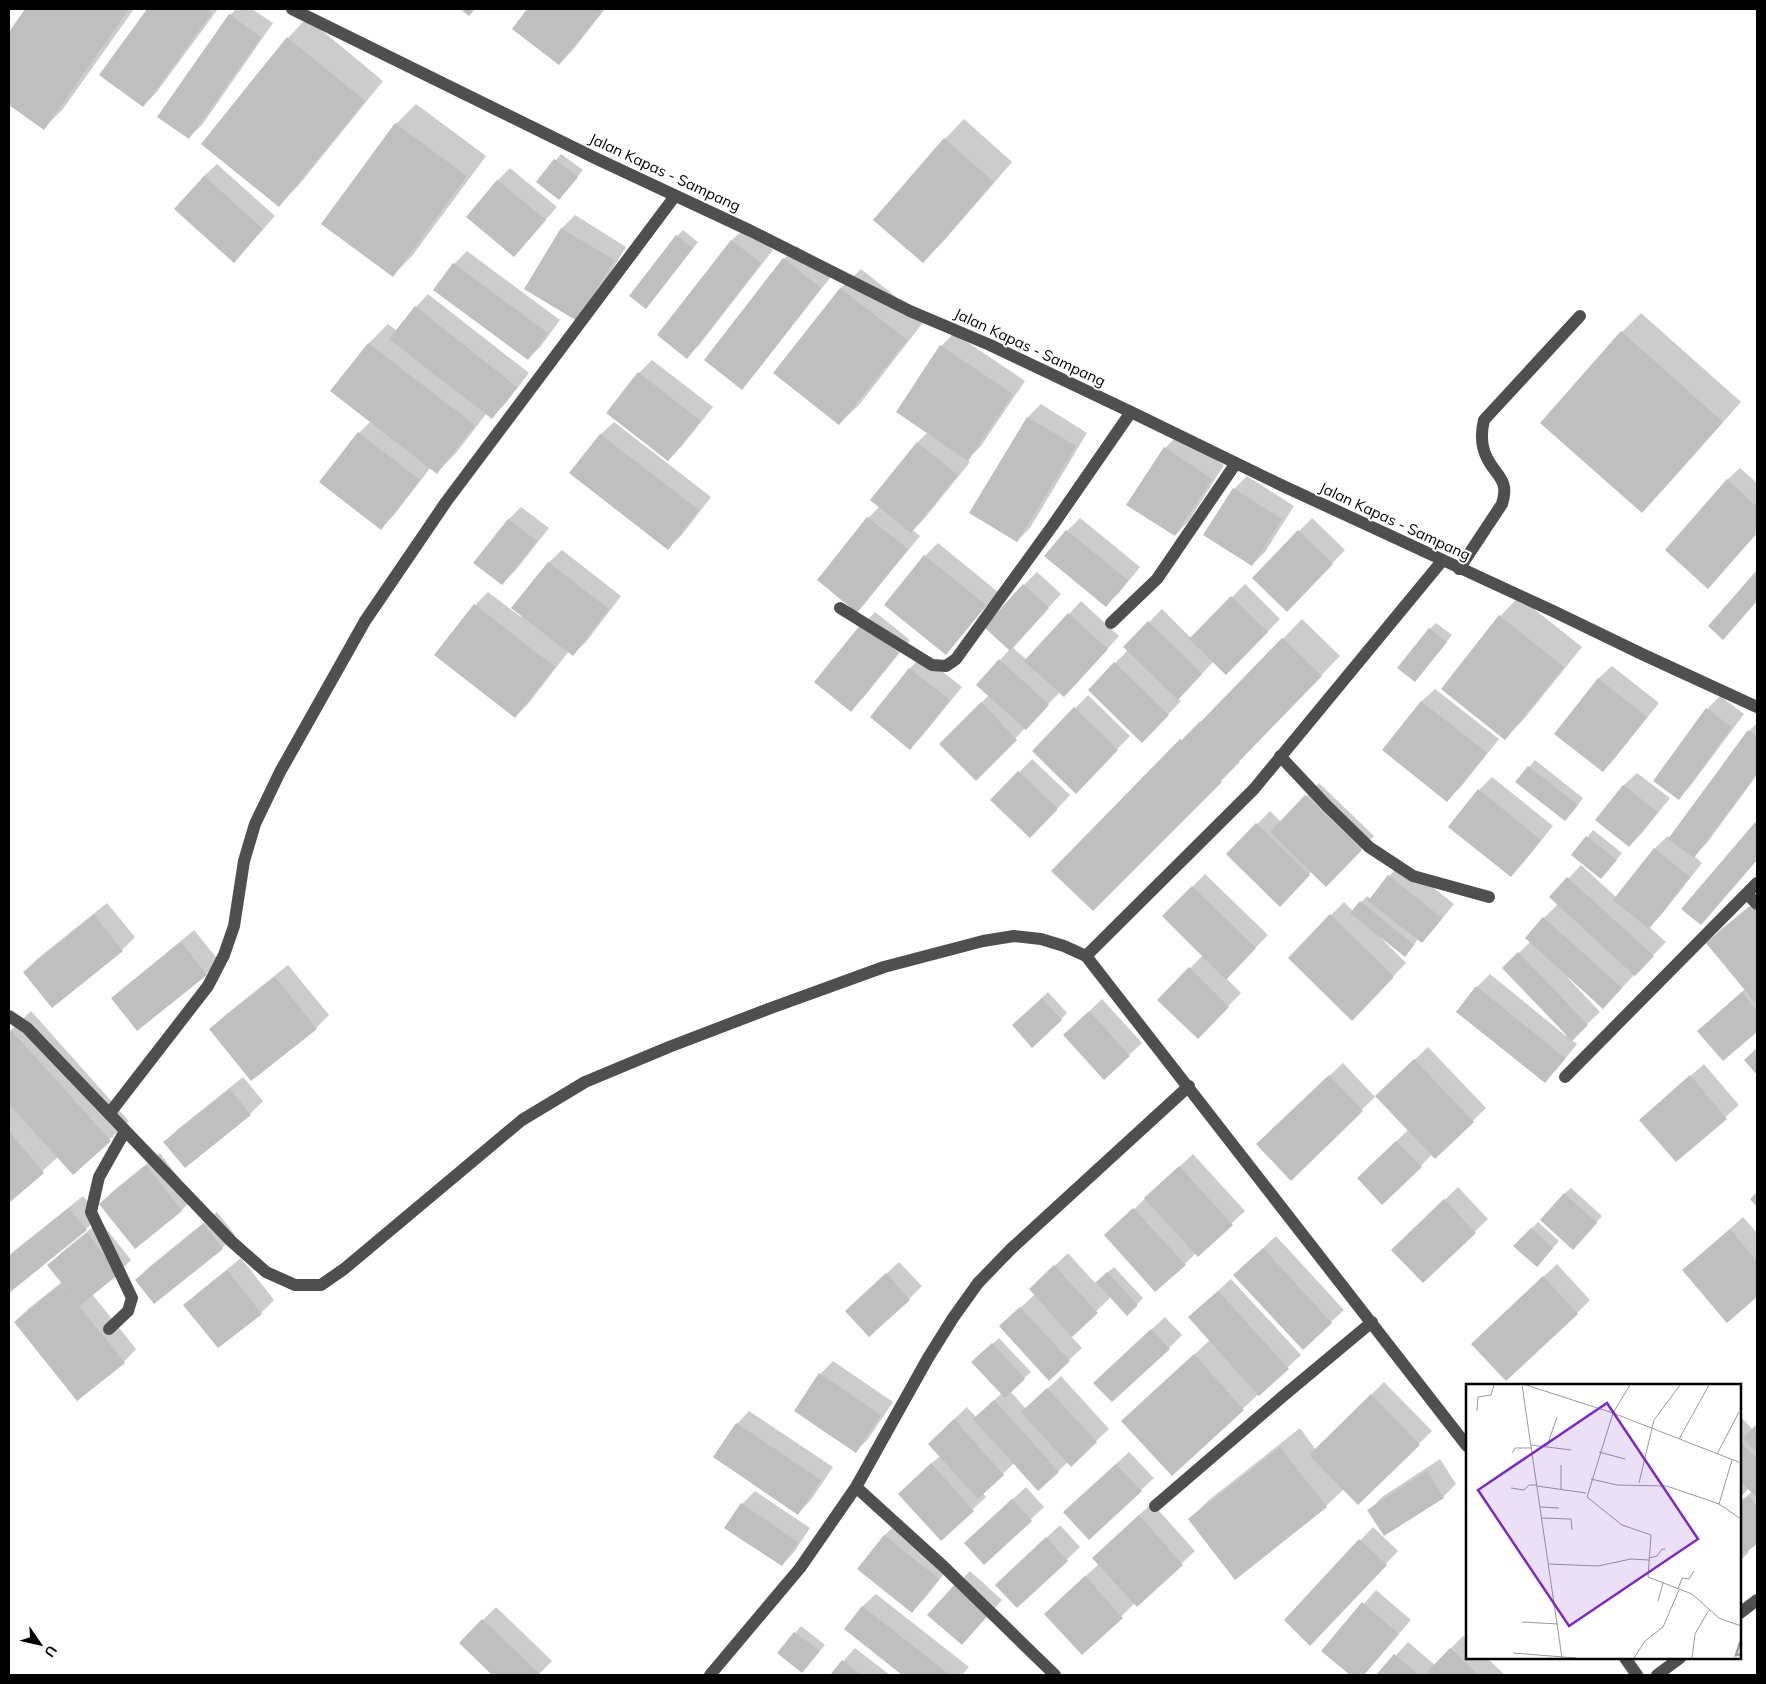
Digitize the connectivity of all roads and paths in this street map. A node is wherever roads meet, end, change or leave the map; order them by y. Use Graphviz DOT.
graph roads {
  1 [pos="292,9"];
  2 [pos="675,196"];
  3 [pos="1580,316"];
  4 [pos="1131,412"];
  5 [pos="1236,463"];
  6 [pos="1442,561"];
  7 [pos="1459,569"];
  8 [pos="840,608"];
  9 [pos="1111,623"];
  10 [pos="1757,707"];
  11 [pos="1280,756"];
  12 [pos="1757,882"];
  13 [pos="1747,894"];
  14 [pos="1489,897"];
  15 [pos="1757,904"];
  16 [pos="1086,956"];
  17 [pos="9,1016"];
  18 [pos="1565,1076"];
  19 [pos="1189,1086"];
  20 [pos="109,1114"];
  21 [pos="125,1130"];
  22 [pos="1372,1322"];
  23 [pos="109,1329"];
  24 [pos="1466,1445"];
  25 [pos="856,1487"];
  26 [pos="1155,1506"];
  27 [pos="1757,1600"];
  28 [pos="1741,1612"];
  29 [pos="1626,1659"];
  30 [pos="1679,1659"];
  31 [pos="710,1675"];
  32 [pos="1055,1675"];
  33 [pos="1638,1675"];
  34 [pos="1657,1675"];
  1 -- 2 [label="street, Jalan Kapas - Sampang"];
  2 -- 4 [label="street, Jalan Kapas - Sampang"];
  2 -- 20 [label="street"];
  3 -- 7 [label="street"];
  4 -- 5 [label="street, Jalan Kapas - Sampang"];
  4 -- 8 [label="street"];
  5 -- 6 [label="street, Jalan Kapas - Sampang"];
  5 -- 9 [label="street"];
  6 -- 7 [label="street, Jalan Kapas - Sampang"];
  6 -- 11 [label="street"];
  7 -- 10 [label="street, Jalan Kapas - Sampang"];
  11 -- 14 [label="street"];
  11 -- 16 [label="street"];
  12 -- 13 [label="street"];
  13 -- 15 [label="street"];
  13 -- 18 [label="street"];
  16 -- 19 [label="street"];
  16 -- 21 [label="street"];
  17 -- 20 [label="street"];
  19 -- 22 [label="street"];
  19 -- 25 [label="street"];
  20 -- 21 [label="street"];
  21 -- 23 [label="street"];
  22 -- 24 [label="street"];
  22 -- 26 [label="street"];
  25 -- 31 [label="street"];
  25 -- 32 [label="street"];
  27 -- 28 [label="street"];
  29 -- 33 [label="street"];
  30 -- 34 [label="street"];
}
